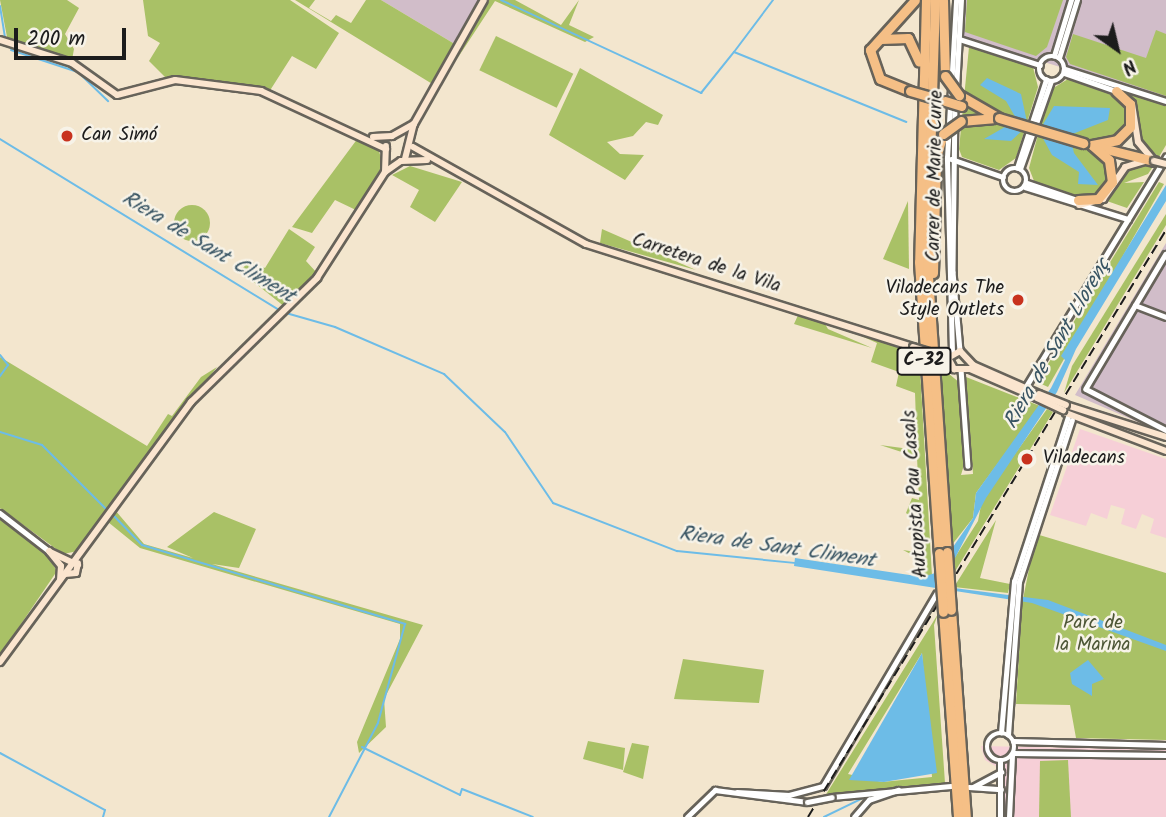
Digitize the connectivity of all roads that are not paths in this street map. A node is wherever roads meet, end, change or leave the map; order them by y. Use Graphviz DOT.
graph roads {
  1 [pos="915,0"];
  2 [pos="926,0"];
  3 [pos="935,0"];
  4 [pos="943,0"];
  5 [pos="959,0"];
  6 [pos="1071,0"];
  7 [pos="1077,0"];
  8 [pos="482,1"];
  9 [pos="959,39"];
  10 [pos="0,40"];
  11 [pos="870,55"];
  12 [pos="1056,57"];
  13 [pos="1040,65"];
  14 [pos="1064,71"];
  15 [pos="1049,81"];
  16 [pos="921,88"];
  17 [pos="1116,89"];
  18 [pos="1166,100"];
  19 [pos="999,118"];
  20 [pos="414,124"];
  21 [pos="395,135"];
  22 [pos="371,137"];
  23 [pos="412,145"];
  24 [pos="1092,145"];
  25 [pos="386,151"];
  26 [pos="1166,157"];
  27 [pos="949,159"];
  28 [pos="403,160"];
  29 [pos="427,160"];
  30 [pos="1154,161"];
  31 [pos="1166,164"];
  32 [pos="1018,169"];
  33 [pos="384,172"];
  34 [pos="1003,177"];
  35 [pos="1026,185"];
  36 [pos="1078,202"];
  37 [pos="1128,219"];
  38 [pos="1121,220"];
  39 [pos="1120,232"];
  40 [pos="1166,254"];
  41 [pos="1135,305"];
  42 [pos="930,316"];
  43 [pos="1166,317"];
  44 [pos="951,354"];
  45 [pos="966,360"];
  46 [pos="961,368"];
  47 [pos="1025,388"];
  48 [pos="1038,396"];
  49 [pos="1070,412"];
  50 [pos="1165,435"];
  51 [pos="1163,449"];
  52 [pos="968,466"];
  53 [pos="0,513"];
  54 [pos="49,551"];
  55 [pos="943,552"];
  56 [pos="75,560"];
  57 [pos="62,572"];
  58 [pos="936,594"];
  59 [pos="1013,606"];
  60 [pos="947,611"];
  61 [pos="0,662"];
  62 [pos="1002,733"];
  63 [pos="1008,735"];
  64 [pos="1013,741"];
  65 [pos="1166,745"];
  66 [pos="1012,754"];
  67 [pos="1166,755"];
  68 [pos="1000,761"];
  69 [pos="1002,771"];
  70 [pos="950,786"];
  71 [pos="1001,789"];
  72 [pos="899,790"];
  73 [pos="737,792"];
  74 [pos="687,817"];
  75 [pos="854,817"];
  76 [pos="958,817"];
  77 [pos="966,817"];
  78 [pos="1000,817"];
  79 [pos="1009,817"];
  1 -- 11 [label="highway"];
  2 -- 16 [label="highway, Autopista Pau Casals / C-32"];
  3 -- 42 [label="highway, Autopista Pau Casals / C-32"];
  4 -- 19 [label="highway, bridge"];
  5 -- 9 [label="street, Carrer de Marie Curie"];
  5 -- 27 [label="street, Carrer de Marie Curie"];
  6 -- 12 [label="street"];
  7 -- 12 [label="street"];
  8 -- 20 [label="main road"];
  9 -- 13 [label="street"];
  9 -- 27 [label="street, Carrer de Marie Curie"];
  10 -- 22 [label="main road"];
  11 -- 16 [label="highway"];
  11 -- 19 [label="highway, bridge"];
  12 -- 13 [label="street"];
  12 -- 14 [label="street"];
  13 -- 15 [label="street"];
  14 -- 15 [label="street"];
  14 -- 17 [label="street"];
  15 -- 32 [label="street"];
  16 -- 55 [label="highway, Autopista Pau Casals / C-32"];
  17 -- 18 [label="street"];
  17 -- 24 [label="highway"];
  17 -- 30 [label="main road"];
  19 -- 24 [label="highway, bridge"];
  19 -- 42 [label="highway, bridge"];
  20 -- 21 [label="main road"];
  20 -- 23 [label="main road"];
  21 -- 22 [label="main road"];
  21 -- 23 [label="main road"];
  21 -- 25 [label="main road"];
  22 -- 25 [label="main road"];
  23 -- 28 [label="main road"];
  23 -- 29 [label="main road"];
  24 -- 30 [label="highway"];
  24 -- 36 [label="highway"];
  25 -- 28 [label="main road"];
  25 -- 33 [label="main road"];
  26 -- 37 [label="street"];
  27 -- 34 [label="street"];
  27 -- 44 [label="street, Carrer de Marie Curie"];
  28 -- 29 [label="main road"];
  28 -- 33 [label="main road"];
  29 -- 44 [label="main road, Carretera de la Vila, bridge"];
  30 -- 31 [label="main road, bridge"];
  30 -- 36 [label="main road"];
  32 -- 34 [label="street"];
  32 -- 35 [label="street"];
  33 -- 56 [label="main road"];
  34 -- 35 [label="street"];
  35 -- 36 [label="street"];
  36 -- 38 [label="street"];
  37 -- 38 [label="street"];
  37 -- 39 [label="street"];
  38 -- 39 [label="street"];
  39 -- 47 [label="street"];
  40 -- 41 [label="street"];
  41 -- 43 [label="street"];
  41 -- 50 [label="street"];
  42 -- 55 [label="highway, Autopista Pau Casals / C-32"];
  44 -- 45 [label="main road"];
  44 -- 46 [label="main road"];
  45 -- 46 [label="main road"];
  45 -- 47 [label="main road"];
  46 -- 48 [label="main road"];
  46 -- 52 [label="street"];
  47 -- 48 [label="main road"];
  48 -- 49 [label="main road, bridge"];
  49 -- 50 [label="main road"];
  49 -- 51 [label="main road"];
  49 -- 59 [label="street"];
  50 -- 51 [label="main road"];
  53 -- 54 [label="street"];
  54 -- 56 [label="main road"];
  54 -- 57 [label="main road"];
  55 -- 60 [label="highway, Autopista Pau Casals / C-32, bridge"];
  56 -- 57 [label="main road"];
  57 -- 61 [label="main road"];
  58 -- 73 [label="street"];
  59 -- 62 [label="street"];
  59 -- 63 [label="street"];
  60 -- 76 [label="highway, Autopista Pau Casals / C-32"];
  60 -- 77 [label="highway, Autopista Pau Casals / C-32"];
  62 -- 63 [label="street"];
  62 -- 68 [label="street"];
  63 -- 64 [label="street"];
  64 -- 65 [label="street"];
  64 -- 66 [label="street"];
  66 -- 67 [label="street"];
  66 -- 68 [label="street"];
  66 -- 79 [label="street"];
  68 -- 69 [label="street"];
  69 -- 71 [label="street"];
  69 -- 71 [label="street"];
  70 -- 72 [label="street"];
  71 -- 78 [label="street"];
  72 -- 73 [label="street, bridge"];
  72 -- 75 [label="street"];
  73 -- 74 [label="street"];
}
